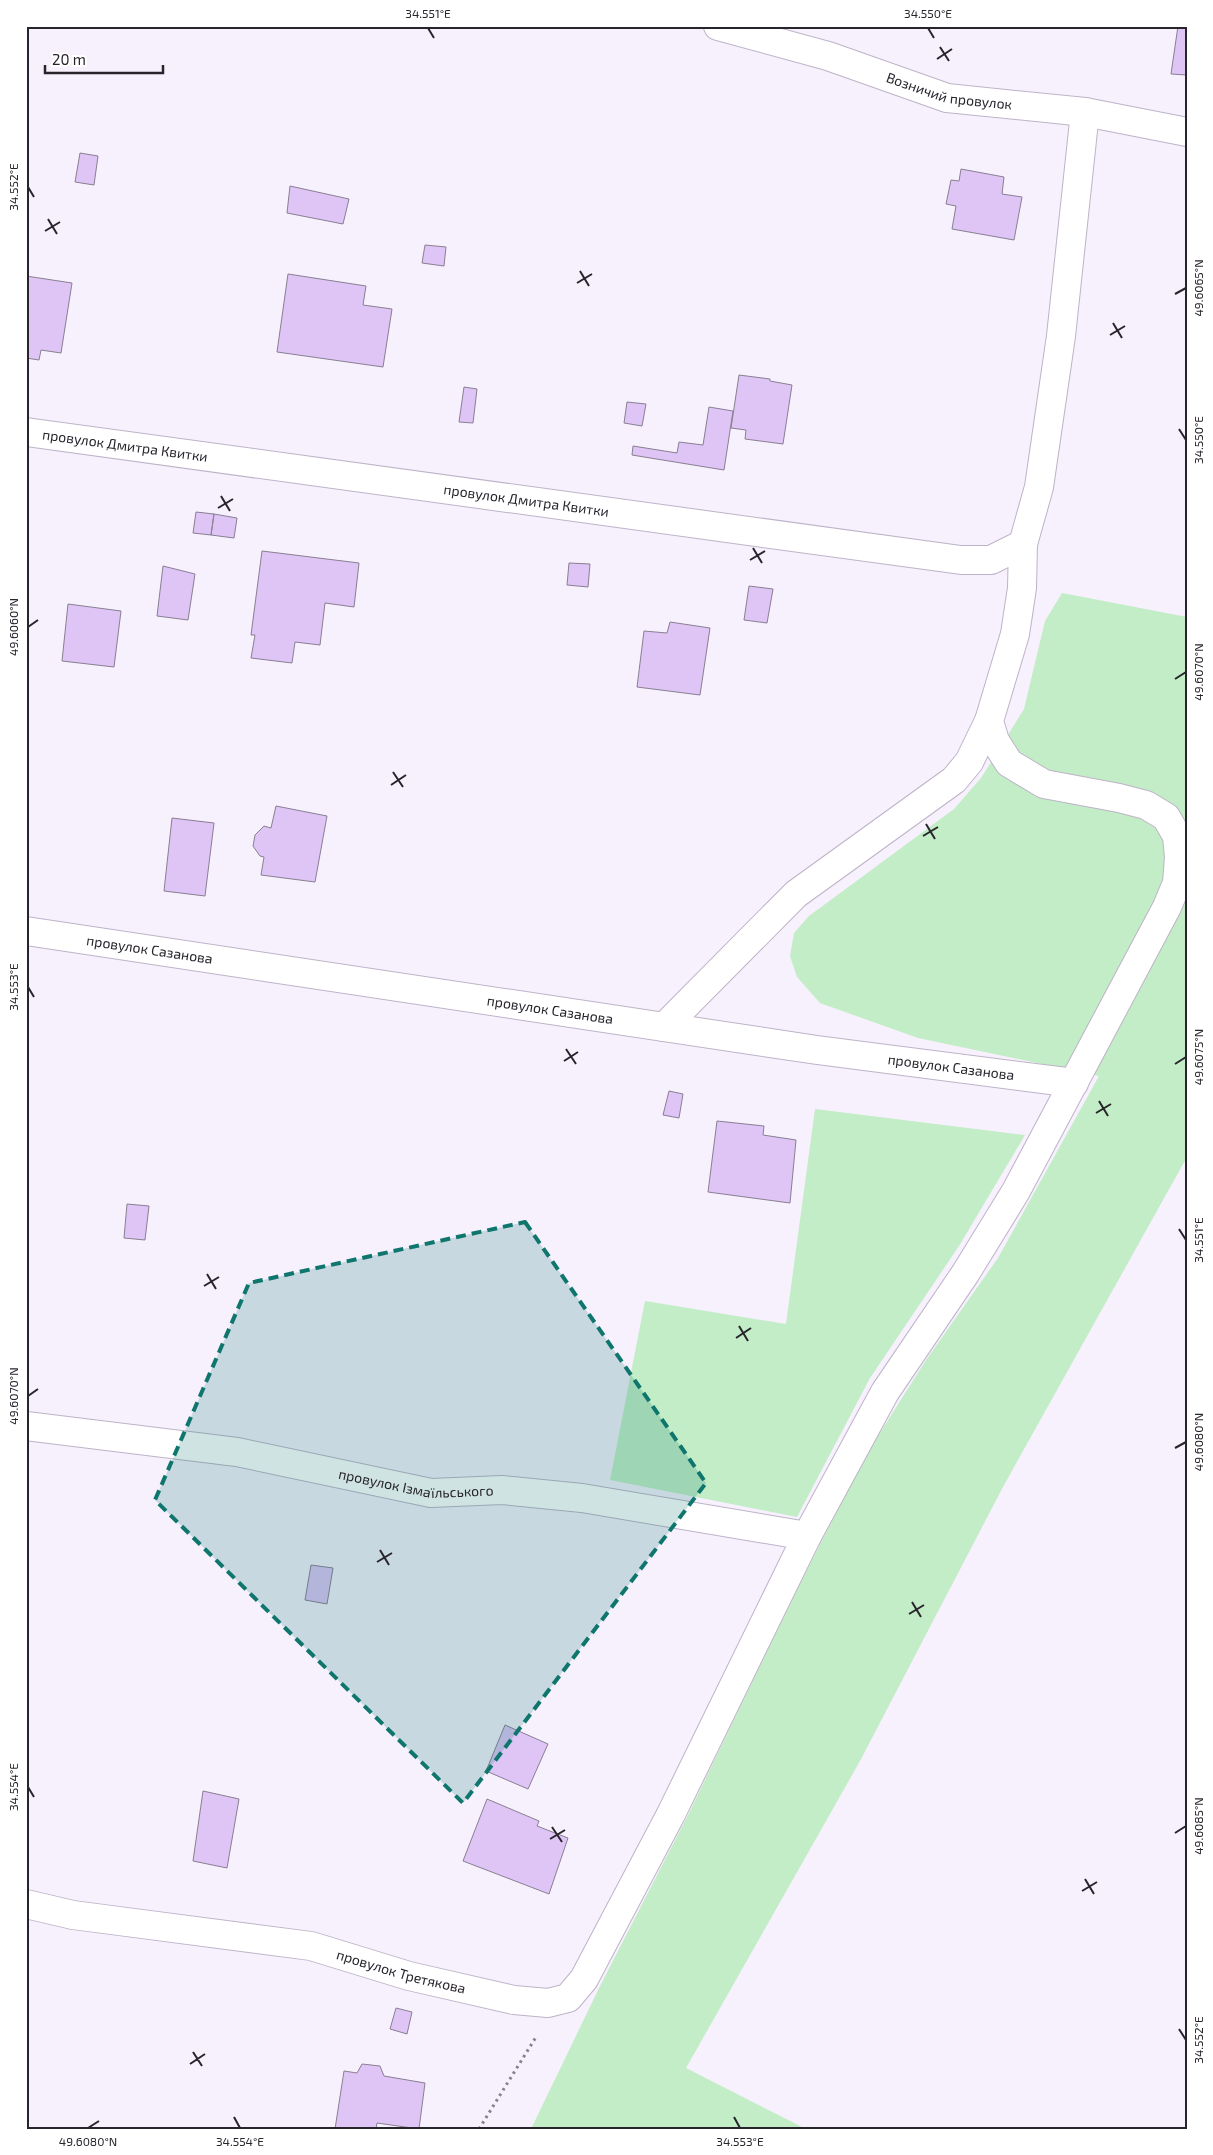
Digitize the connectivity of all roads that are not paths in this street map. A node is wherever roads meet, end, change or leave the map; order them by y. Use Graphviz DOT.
graph roads {
  1 [pos="718,26"];
  2 [pos="1085,112"];
  3 [pos="1187,132"];
  4 [pos="26,432"];
  5 [pos="1023,544"];
  6 [pos="989,721"];
  7 [pos="26,932"];
  8 [pos="664,1027"];
  9 [pos="1074,1083"];
  10 [pos="26,1426"];
  11 [pos="807,1536"];
  12 [pos="26,1904"];
  1 -- 2 [label="street, Возничий провулок"];
  2 -- 3 [label="street, Возничий провулок"];
  2 -- 5 [label="street"];
  4 -- 5 [label="street, провулок Дмитра Квитки"];
  5 -- 6 [label="street"];
  6 -- 8 [label="street"];
  6 -- 9 [label="street"];
  7 -- 8 [label="street, провулок Сазанова"];
  8 -- 9 [label="street, провулок Сазанова"];
  9 -- 11 [label="street"];
  10 -- 11 [label="street, провулок Ізмаїльського"];
  11 -- 12 [label="street, провулок Третякова"];
}
